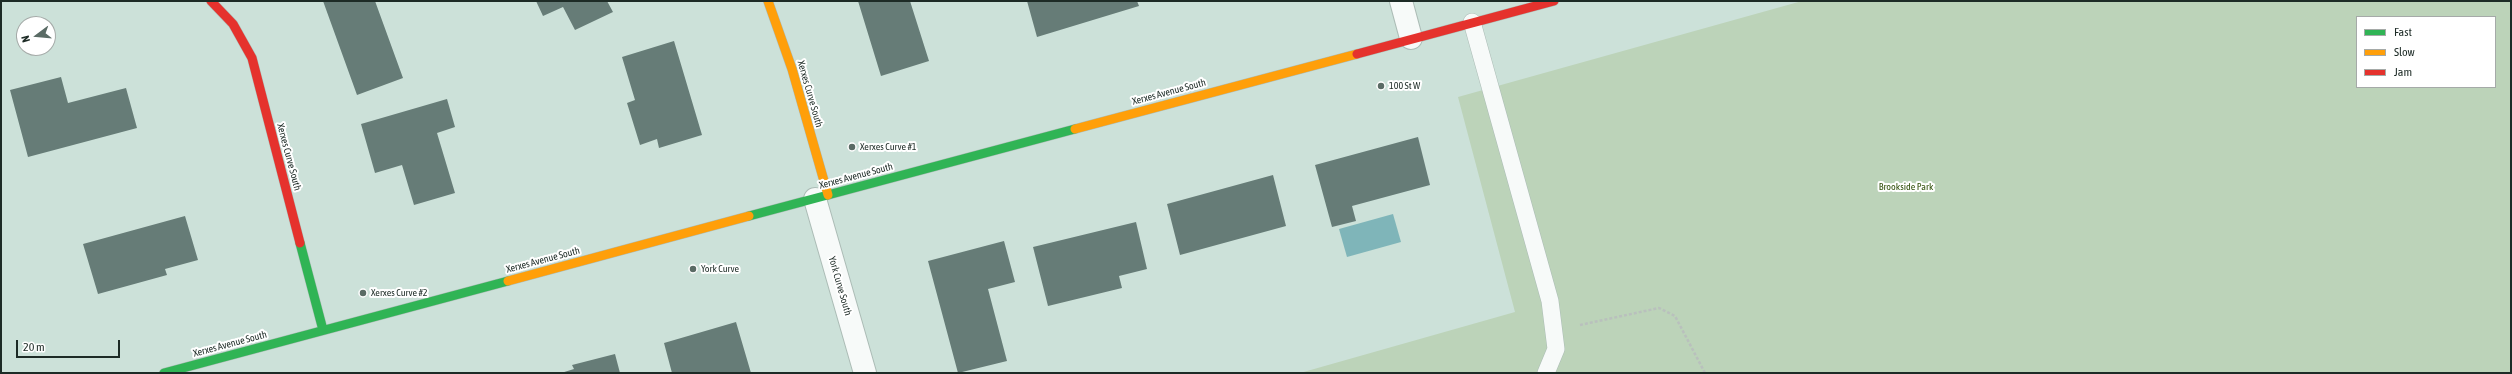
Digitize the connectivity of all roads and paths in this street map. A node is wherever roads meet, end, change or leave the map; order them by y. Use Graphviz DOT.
graph roads {
  1 [pos="211,1"];
  2 [pos="768,1"];
  3 [pos="1402,1"];
  4 [pos="1554,1"];
  5 [pos="1472,22"];
  6 [pos="1411,38"];
  7 [pos="822,197"];
  8 [pos="323,330"];
  9 [pos="1554,331"];
  10 [pos="164,373"];
  11 [pos="865,373"];
  12 [pos="1546,373"];
  13 [pos="1705,373"];
  1 -- 8 [label="street, Xerxes Curve South"];
  2 -- 7 [label="street, Xerxes Curve South"];
  3 -- 6 [label="street"];
  4 -- 5 [label="street, Xerxes Avenue South"];
  5 -- 6 [label="street, Xerxes Avenue South"];
  5 -- 9 [label="lane"];
  6 -- 7 [label="street, Xerxes Avenue South"];
  7 -- 8 [label="street, Xerxes Avenue South"];
  7 -- 11 [label="street, York Curve South"];
  8 -- 10 [label="street, Xerxes Avenue South"];
  9 -- 12 [label="lane"];
  9 -- 13 [label="path"];
}
